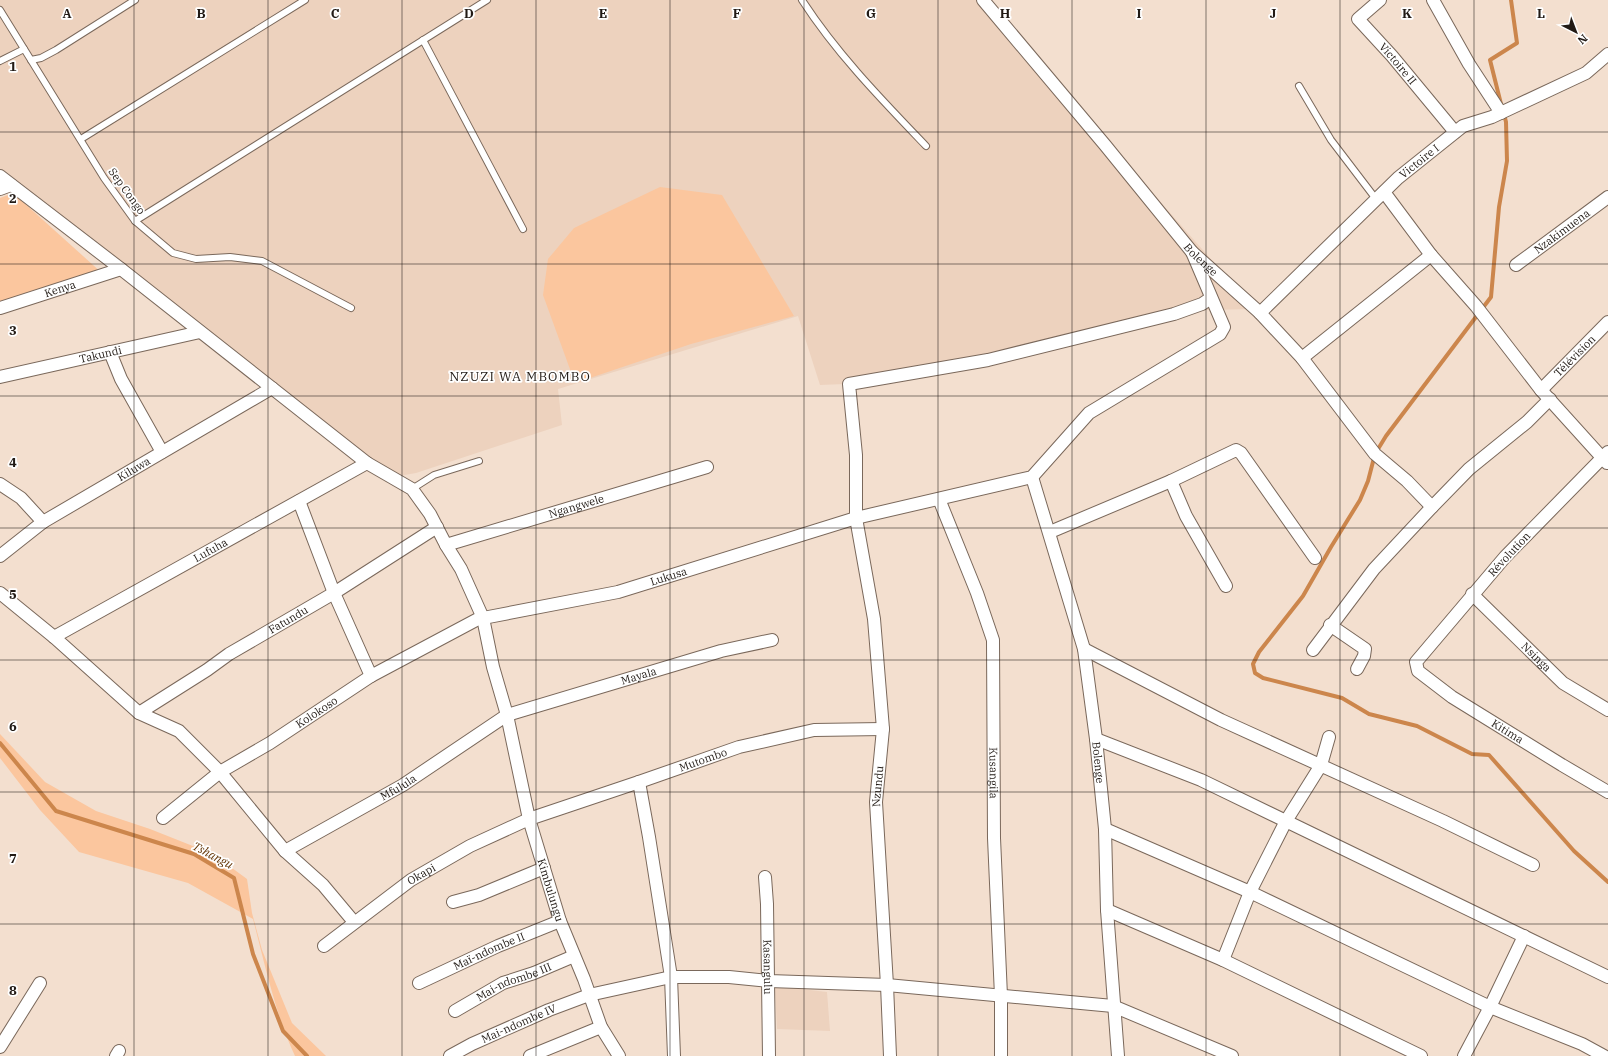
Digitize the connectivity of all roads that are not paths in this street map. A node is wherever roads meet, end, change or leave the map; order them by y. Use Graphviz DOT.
graph roads {
  1 [pos="135,0"];
  2 [pos="305,0"];
  3 [pos="487,0"];
  4 [pos="802,0"];
  5 [pos="983,0"];
  6 [pos="1380,0"];
  7 [pos="1432,0"];
  8 [pos="0,10"];
  9 [pos="423,40"];
  10 [pos="24,50"];
  11 [pos="1608,54"];
  12 [pos="31,60"];
  13 [pos="0,61"];
  14 [pos="1299,86"];
  15 [pos="1501,114"];
  16 [pos="1455,132"];
  17 [pos="80,139"];
  18 [pos="926,146"];
  19 [pos="0,176"];
  20 [pos="6,187"];
  21 [pos="1380,196"];
  22 [pos="1608,197"];
  23 [pos="135,221"];
  24 [pos="523,229"];
  25 [pos="1192,252"];
  26 [pos="1432,256"];
  27 [pos="1516,265"];
  28 [pos="121,269"];
  29 [pos="1211,298"];
  30 [pos="0,308"];
  31 [pos="351,308"];
  32 [pos="1260,314"];
  33 [pos="1608,322"];
  34 [pos="200,332"];
  35 [pos="110,352"];
  36 [pos="1302,358"];
  37 [pos="0,376"];
  38 [pos="272,388"];
  39 [pos="1545,395"];
  40 [pos="162,452"];
  41 [pos="1606,458"];
  42 [pos="479,461"];
  43 [pos="367,463"];
  44 [pos="708,467"];
  45 [pos="1032,477"];
  46 [pos="1171,481"];
  47 [pos="0,484"];
  48 [pos="412,489"];
  49 [pos="939,499"];
  50 [pos="299,500"];
  51 [pos="1432,507"];
  52 [pos="856,518"];
  53 [pos="43,522"];
  54 [pos="437,527"];
  55 [pos="1050,532"];
  56 [pos="446,545"];
  57 [pos="0,556"];
  58 [pos="1315,558"];
  59 [pos="1226,586"];
  60 [pos="0,593"];
  61 [pos="334,593"];
  62 [pos="1472,594"];
  63 [pos="481,618"];
  64 [pos="1330,626"];
  65 [pos="54,637"];
  66 [pos="772,640"];
  67 [pos="1084,649"];
  68 [pos="1313,650"];
  69 [pos="1416,662"];
  70 [pos="1356,669"];
  71 [pos="371,676"];
  72 [pos="1608,710"];
  73 [pos="140,713"];
  74 [pos="507,715"];
  75 [pos="883,729"];
  76 [pos="1329,737"];
  77 [pos="1096,739"];
  78 [pos="1321,765"];
  79 [pos="220,772"];
  80 [pos="639,782"];
  81 [pos="1608,792"];
  82 [pos="163,818"];
  83 [pos="529,818"];
  84 [pos="1286,821"];
  85 [pos="1105,829"];
  86 [pos="285,851"];
  87 [pos="1533,865"];
  88 [pos="544,868"];
  89 [pos="765,877"];
  90 [pos="1250,892"];
  91 [pos="453,902"];
  92 [pos="1107,910"];
  93 [pos="560,921"];
  94 [pos="354,922"];
  95 [pos="1524,936"];
  96 [pos="324,946"];
  97 [pos="574,956"];
  98 [pos="1223,960"];
  99 [pos="671,977"];
  100 [pos="1608,977"];
  101 [pos="769,981"];
  102 [pos="40,983"];
  103 [pos="419,984"];
  104 [pos="887,985"];
  105 [pos="589,995"];
  106 [pos="1001,996"];
  107 [pos="1113,1006"];
  108 [pos="1490,1007"];
  109 [pos="455,1012"];
  110 [pos="601,1027"];
  111 [pos="0,1048"];
  112 [pos="450,1056"];
  113 [pos="530,1056"];
  114 [pos="619,1056"];
  115 [pos="674,1056"];
  116 [pos="769,1056"];
  117 [pos="890,1056"];
  118 [pos="1001,1056"];
  119 [pos="1118,1056"];
  120 [pos="1232,1056"];
  121 [pos="1421,1056"];
  122 [pos="1464,1056"];
  123 [pos="1604,1056"];
  1 -- 12 [label="lane"];
  2 -- 17 [label="lane"];
  3 -- 9 [label="lane"];
  4 -- 18 [label="lane"];
  5 -- 25 [label="street, Bolenge"];
  6 -- 16 [label="street, Victoire II"];
  7 -- 15 [label="street"];
  8 -- 10 [label="lane, Sep Congo"];
  9 -- 23 [label="lane"];
  9 -- 24 [label="lane"];
  10 -- 12 [label="lane, Sep Congo"];
  10 -- 13 [label="lane"];
  11 -- 15 [label="street, Victoire I"];
  12 -- 17 [label="lane, Sep Congo"];
  14 -- 21 [label="lane"];
  15 -- 16 [label="street, Victoire I"];
  16 -- 21 [label="street, Victoire I"];
  17 -- 23 [label="lane, Sep Congo"];
  19 -- 20 [label="street"];
  20 -- 28 [label="street"];
  21 -- 26 [label="street"];
  21 -- 32 [label="street, Victoire I"];
  22 -- 27 [label="street, Nzakimuena"];
  23 -- 31 [label="lane, Sep Congo"];
  25 -- 29 [label="street"];
  25 -- 32 [label="street, Bolenge"];
  26 -- 36 [label="street"];
  26 -- 39 [label="street"];
  28 -- 30 [label="street, Kenya"];
  28 -- 34 [label="street"];
  29 -- 45 [label="street"];
  29 -- 52 [label="street, Nzundu"];
  32 -- 36 [label="street, Bolenge"];
  33 -- 39 [label="street, Télévision"];
  34 -- 35 [label="street, Takundi"];
  34 -- 38 [label="street"];
  35 -- 37 [label="street, Takundi"];
  35 -- 40 [label="street"];
  36 -- 51 [label="street, Bolenge"];
  38 -- 40 [label="street, Kiluwa"];
  38 -- 43 [label="street"];
  39 -- 41 [label="street"];
  39 -- 51 [label="street, Télévision"];
  40 -- 53 [label="street, Kiluwa"];
  41 -- 62 [label="street, Révolution"];
  42 -- 48 [label="lane"];
  43 -- 48 [label="street"];
  43 -- 50 [label="street, Lufuha"];
  44 -- 56 [label="street, Ngangwele"];
  45 -- 49 [label="street, Lukusa"];
  45 -- 55 [label="street, Bolenge"];
  46 -- 55 [label="street"];
  46 -- 58 [label="street"];
  46 -- 59 [label="street"];
  47 -- 53 [label="street"];
  48 -- 54 [label="street, Kimbulungu"];
  49 -- 52 [label="street, Lukusa"];
  49 -- 106 [label="street, Kusangila"];
  50 -- 61 [label="street"];
  50 -- 65 [label="street, Lufuha"];
  51 -- 64 [label="street, Télévision"];
  52 -- 63 [label="street, Lukusa"];
  52 -- 75 [label="street, Nzundu"];
  53 -- 57 [label="street, Kiluwa"];
  54 -- 56 [label="street, Kimbulungu"];
  54 -- 61 [label="street, Fatundu"];
  55 -- 67 [label="street, Bolenge"];
  56 -- 63 [label="street, Kimbulungu"];
  60 -- 65 [label="street"];
  61 -- 71 [label="street"];
  61 -- 73 [label="street, Fatundu"];
  62 -- 69 [label="street, Révolution"];
  62 -- 72 [label="street, Nsinga"];
  63 -- 71 [label="street, Kolokoso"];
  63 -- 74 [label="street, Kimbulungu"];
  64 -- 68 [label="street, Télévision"];
  64 -- 70 [label="street"];
  65 -- 73 [label="street"];
  66 -- 74 [label="street, Mayala"];
  67 -- 77 [label="street, Bolenge"];
  67 -- 78 [label="street"];
  69 -- 81 [label="street, Kitima"];
  71 -- 79 [label="street, Kolokoso"];
  73 -- 79 [label="street"];
  74 -- 83 [label="street, Kimbulungu"];
  74 -- 86 [label="street, Mfulula"];
  75 -- 80 [label="street, Mutombo"];
  75 -- 104 [label="street, Nzundu"];
  76 -- 78 [label="street"];
  77 -- 84 [label="street"];
  77 -- 85 [label="street, Bolenge"];
  78 -- 84 [label="street"];
  78 -- 87 [label="street"];
  79 -- 82 [label="street, Kolokoso"];
  79 -- 86 [label="street"];
  80 -- 83 [label="street, Mutombo"];
  80 -- 99 [label="street"];
  83 -- 88 [label="street, Kimbulungu"];
  83 -- 94 [label="street, Okapi"];
  84 -- 90 [label="street"];
  84 -- 95 [label="street"];
  85 -- 90 [label="street"];
  85 -- 92 [label="street, Bolenge"];
  86 -- 94 [label="street"];
  88 -- 91 [label="street"];
  88 -- 93 [label="street, Kimbulungu"];
  89 -- 101 [label="street, Kasangulu"];
  90 -- 98 [label="street"];
  90 -- 108 [label="street"];
  92 -- 98 [label="street"];
  92 -- 107 [label="street, Bolenge"];
  93 -- 97 [label="street, Kimbulungu"];
  93 -- 103 [label="street, Maï-ndombe II"];
  94 -- 96 [label="street, Okapi"];
  95 -- 100 [label="street"];
  95 -- 108 [label="street"];
  97 -- 105 [label="street, Kimbulungu"];
  97 -- 109 [label="street, Mai-ndombe III"];
  98 -- 121 [label="street"];
  99 -- 101 [label="street, Mai-ndombe IV"];
  99 -- 105 [label="street, Mai-ndombe IV"];
  99 -- 115 [label="street"];
  101 -- 104 [label="street, Mai-ndombe IV"];
  101 -- 116 [label="street, Kasangulu"];
  102 -- 111 [label="street"];
  104 -- 106 [label="street, Mai-ndombe IV"];
  104 -- 117 [label="street, Nzundu"];
  105 -- 110 [label="street, Kimbulungu"];
  105 -- 112 [label="street, Mai-ndombe IV"];
  106 -- 107 [label="street, Mai-ndombe IV"];
  106 -- 118 [label="street, Kusangila"];
  107 -- 119 [label="street, Bolenge"];
  107 -- 120 [label="street, Mai-ndombe IV"];
  108 -- 122 [label="street"];
  108 -- 123 [label="street"];
  110 -- 113 [label="street"];
  110 -- 114 [label="street, Kimbulungu"];
}
